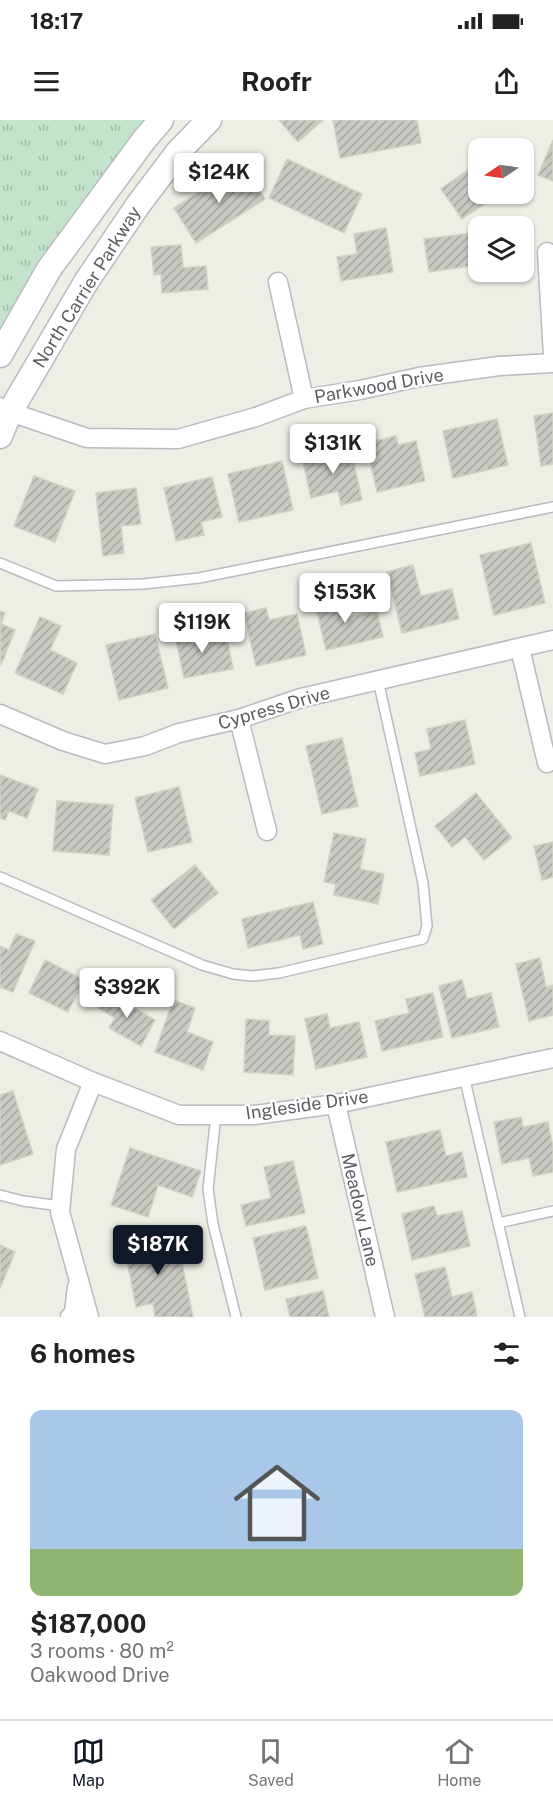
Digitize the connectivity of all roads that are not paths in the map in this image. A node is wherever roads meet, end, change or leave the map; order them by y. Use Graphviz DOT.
graph roads {
  1 [pos="161,120"];
  2 [pos="209,120"];
  3 [pos="548,252"];
  4 [pos="278,282"];
  5 [pos="0,355"];
  6 [pos="553,355"];
  7 [pos="553,363"];
  8 [pos="304,399"];
  9 [pos="5,410"];
  10 [pos="0,436"];
  11 [pos="553,507"];
  12 [pos="0,563"];
  13 [pos="553,640"];
  14 [pos="520,648"];
  15 [pos="378,680"];
  16 [pos="0,714"];
  17 [pos="239,719"];
  18 [pos="547,763"];
  19 [pos="267,831"];
  20 [pos="0,877"];
  21 [pos="0,1041"];
  22 [pos="553,1058"];
  23 [pos="464,1077"];
  24 [pos="93,1082"];
  25 [pos="336,1104"];
  26 [pos="216,1115"];
  27 [pos="0,1195"];
  28 [pos="60,1206"];
  29 [pos="553,1211"];
  30 [pos="498,1223"];
  31 [pos="78,1276"];
  32 [pos="70,1317"];
  33 [pos="89,1317"];
  34 [pos="236,1317"];
  35 [pos="385,1317"];
  36 [pos="520,1317"];
  1 -- 5 [label="main road, North Carrier Parkway"];
  2 -- 9 [label="main road, North Carrier Parkway"];
  3 -- 6 [label="street"];
  4 -- 8 [label="street"];
  7 -- 8 [label="street, Parkwood Drive"];
  8 -- 9 [label="street, Parkwood Drive"];
  9 -- 10 [label="main road, North Carrier Parkway"];
  11 -- 12 [label="lane"];
  13 -- 14 [label="street, Cypress Drive"];
  14 -- 15 [label="street, Cypress Drive"];
  14 -- 18 [label="street"];
  15 -- 17 [label="street, Cypress Drive"];
  15 -- 20 [label="lane"];
  16 -- 17 [label="street, Cypress Drive"];
  17 -- 19 [label="street"];
  21 -- 24 [label="street, Ingleside Drive"];
  22 -- 23 [label="street, Ingleside Drive"];
  23 -- 25 [label="street, Ingleside Drive"];
  23 -- 30 [label="lane"];
  24 -- 26 [label="street, Ingleside Drive"];
  24 -- 28 [label="street"];
  25 -- 26 [label="street, Ingleside Drive"];
  25 -- 35 [label="street, Meadow Lane"];
  26 -- 34 [label="lane"];
  27 -- 28 [label="lane"];
  28 -- 31 [label="street"];
  29 -- 30 [label="lane"];
  30 -- 36 [label="lane"];
  31 -- 32 [label="street"];
  31 -- 33 [label="street"];
}
